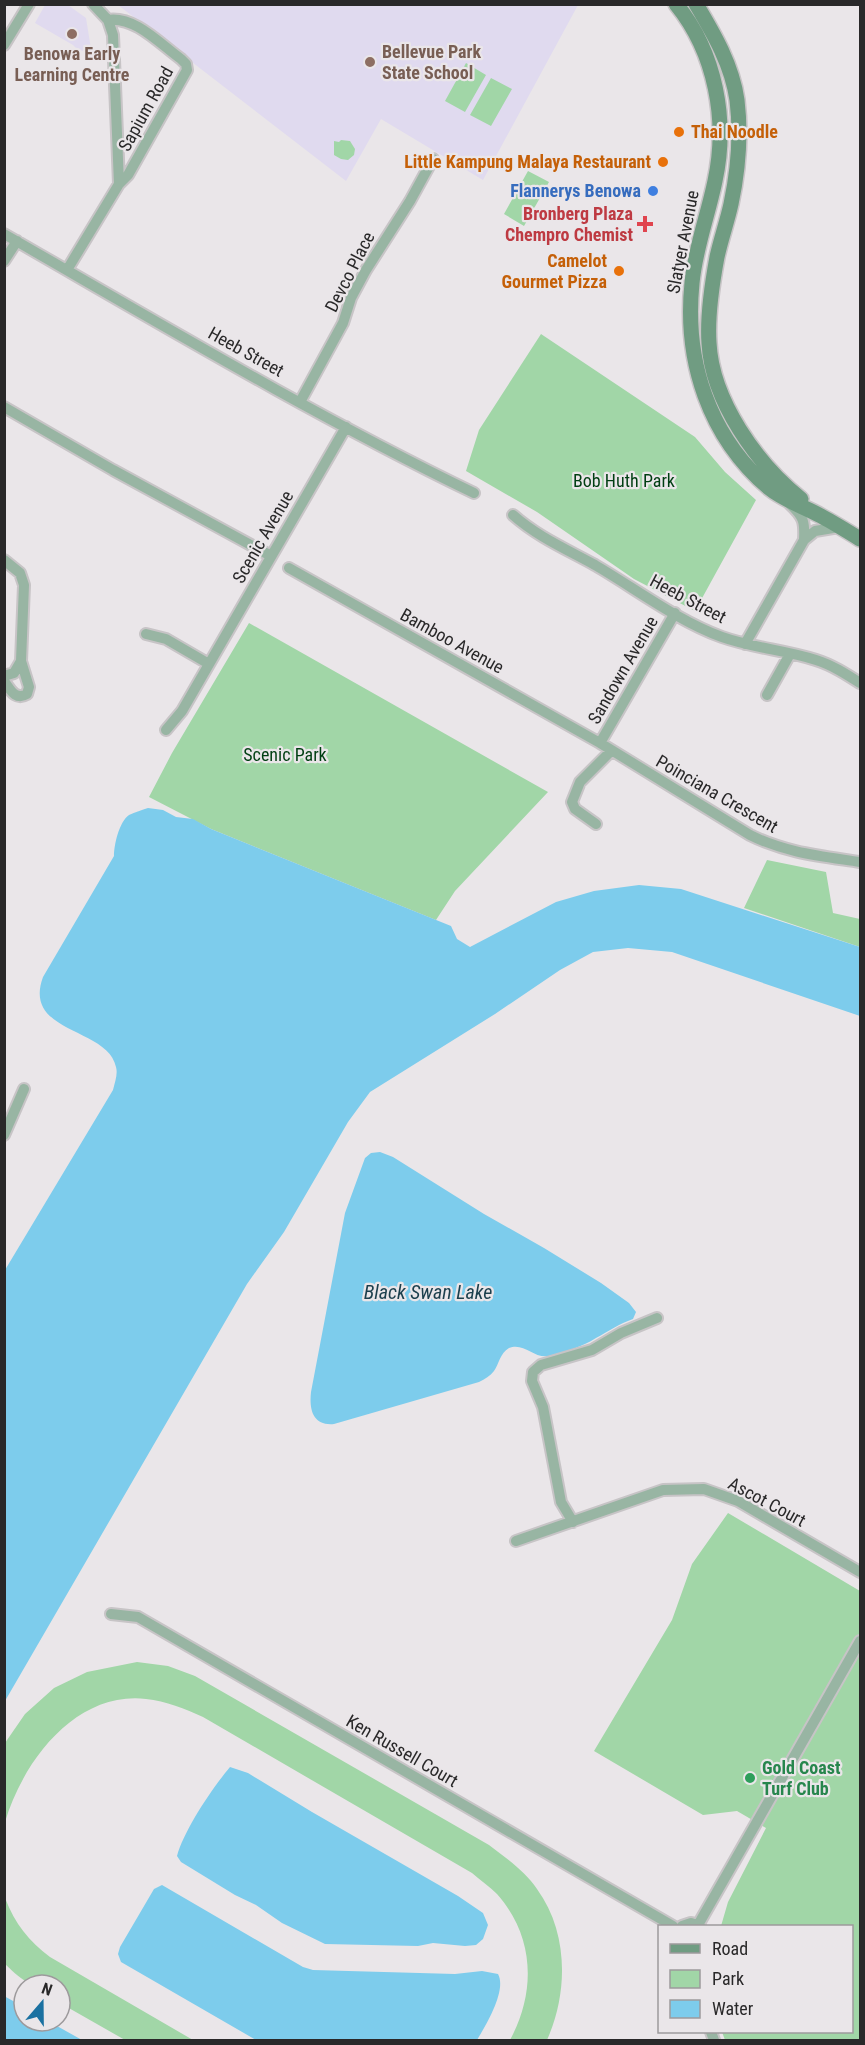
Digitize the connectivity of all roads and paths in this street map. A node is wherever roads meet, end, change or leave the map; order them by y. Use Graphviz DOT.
graph roads {
  1 [pos="29,4"];
  2 [pos="93,4"];
  3 [pos="676,4"];
  4 [pos="696,4"];
  5 [pos="108,20"];
  6 [pos="4,45"];
  7 [pos="433,159"];
  8 [pos="118,184"];
  9 [pos="4,234"];
  10 [pos="16,241"];
  11 [pos="4,261"];
  12 [pos="67,270"];
  13 [pos="300,402"];
  14 [pos="4,406"];
  15 [pos="346,427"];
  16 [pos="474,493"];
  17 [pos="787,501"];
  18 [pos="819,514"];
  19 [pos="513,515"];
  20 [pos="841,527"];
  21 [pos="861,538"];
  22 [pos="804,540"];
  23 [pos="271,556"];
  24 [pos="4,560"];
  25 [pos="289,568"];
  26 [pos="675,613"];
  27 [pos="146,634"];
  28 [pos="745,644"];
  29 [pos="790,654"];
  30 [pos="21,661"];
  31 [pos="209,664"];
  32 [pos="4,676"];
  33 [pos="4,681"];
  34 [pos="861,683"];
  35 [pos="767,695"];
  36 [pos="166,730"];
  37 [pos="600,743"];
  38 [pos="611,751"];
  39 [pos="596,824"];
  40 [pos="861,862"];
  41 [pos="24,1089"];
  42 [pos="4,1135"];
  43 [pos="657,1318"];
  44 [pos="573,1521"];
  45 [pos="516,1541"];
  46 [pos="861,1572"];
  47 [pos="111,1614"];
  48 [pos="861,1641"];
  49 [pos="670,1925"];
  50 [pos="700,1925"];
  1 -- 6 [label="street"];
  2 -- 5 [label="street, Sapium Road"];
  3 -- 17 [label="main road, Slatyer Avenue"];
  4 -- 18 [label="main road, Slatyer Avenue"];
  5 -- 8 [label="street, Sapium Road"];
  5 -- 8 [label="street, Sapium Road"];
  7 -- 13 [label="street, Devco Place"];
  8 -- 12 [label="street, Sapium Road"];
  9 -- 10 [label="street, Heeb Street"];
  10 -- 11 [label="street"];
  10 -- 12 [label="street, Heeb Street"];
  12 -- 13 [label="street, Heeb Street"];
  13 -- 15 [label="street, Heeb Street"];
  14 -- 23 [label="street"];
  15 -- 16 [label="street, Heeb Street"];
  15 -- 23 [label="street, Scenic Avenue"];
  17 -- 18 [label="main road, Slatyer Avenue"];
  17 -- 22 [label="street"];
  18 -- 20 [label="main road, Slatyer Avenue"];
  19 -- 26 [label="street, Heeb Street"];
  20 -- 21 [label="main road, Slatyer Avenue"];
  20 -- 22 [label="street"];
  22 -- 28 [label="street"];
  23 -- 31 [label="street, Scenic Avenue"];
  24 -- 30 [label="street"];
  25 -- 37 [label="street, Bamboo Avenue"];
  26 -- 28 [label="street, Heeb Street"];
  26 -- 37 [label="street, Sandown Avenue"];
  27 -- 31 [label="street"];
  28 -- 29 [label="street, Heeb Street"];
  29 -- 34 [label="street, Heeb Street"];
  29 -- 35 [label="street"];
  30 -- 32 [label="street"];
  30 -- 33 [label="street"];
  31 -- 36 [label="street, Scenic Avenue"];
  37 -- 38 [label="street, Poinciana Crescent"];
  38 -- 39 [label="street"];
  38 -- 40 [label="street, Poinciana Crescent"];
  41 -- 42 [label="street"];
  43 -- 44 [label="street"];
  44 -- 45 [label="street, Ascot Court"];
  44 -- 46 [label="street, Ascot Court"];
  47 -- 49 [label="street, Ken Russell Court"];
  48 -- 50 [label="street"];
}
